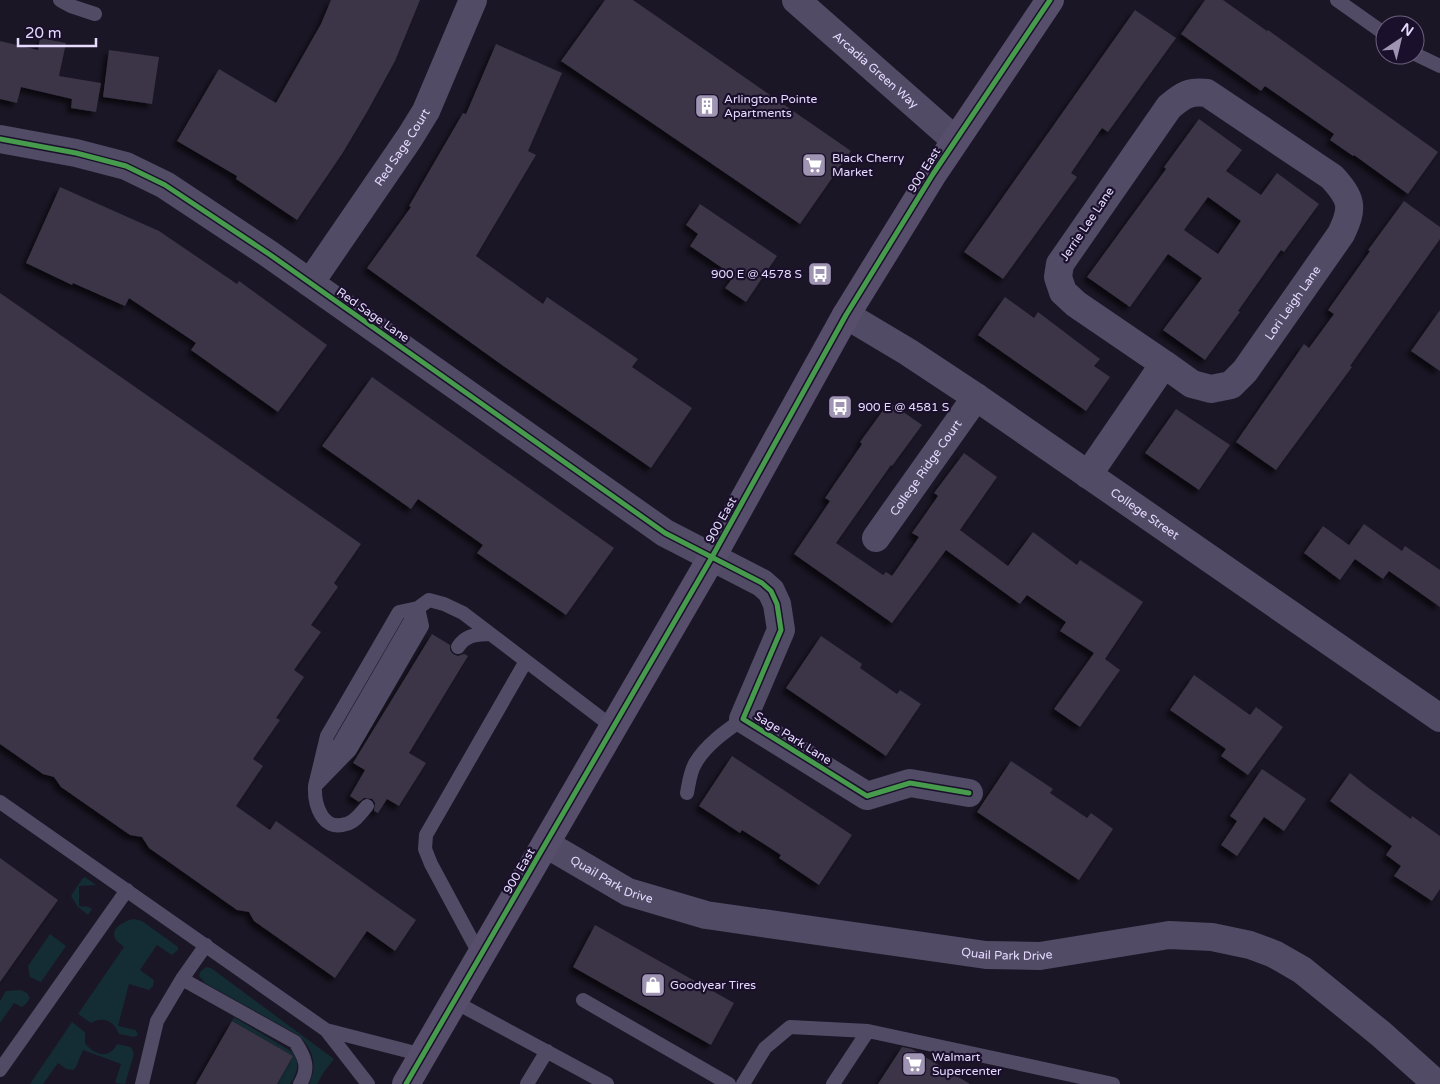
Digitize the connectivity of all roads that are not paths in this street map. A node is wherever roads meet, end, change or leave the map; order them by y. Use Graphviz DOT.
graph roads {
  1 [pos="60,0"];
  2 [pos="473,0"];
  3 [pos="796,0"];
  4 [pos="1050,0"];
  5 [pos="1337,0"];
  6 [pos="96,14"];
  7 [pos="1375,27"];
  8 [pos="1425,59"];
  9 [pos="1440,66"];
  10 [pos="1193,92"];
  11 [pos="0,139"];
  12 [pos="955,140"];
  13 [pos="310,283"];
  14 [pos="846,315"];
  15 [pos="1164,364"];
  16 [pos="976,397"];
  17 [pos="1088,475"];
  18 [pos="876,538"];
  19 [pos="712,556"];
  20 [pos="490,634"];
  21 [pos="458,647"];
  22 [pos="526,661"];
  23 [pos="1440,718"];
  24 [pos="743,719"];
  25 [pos="614,728"];
  26 [pos="687,793"];
  27 [pos="969,793"];
  28 [pos="0,802"];
  29 [pos="367,806"];
  30 [pos="546,844"];
  31 [pos="127,890"];
  32 [pos="206,945"];
  33 [pos="480,957"];
  34 [pos="182,979"];
  35 [pos="582,1000"];
  36 [pos="454,1002"];
  37 [pos="326,1030"];
  38 [pos="868,1031"];
  39 [pos="546,1051"];
  40 [pos="423,1055"];
  41 [pos="0,1070"];
  42 [pos="142,1084"];
  43 [pos="300,1084"];
  44 [pos="368,1084"];
  45 [pos="406,1084"];
  46 [pos="527,1084"];
  47 [pos="607,1084"];
  48 [pos="729,1084"];
  49 [pos="743,1084"];
  50 [pos="833,1084"];
  51 [pos="1113,1084"];
  52 [pos="1437,1084"];
  1 -- 6 [label="lane"];
  2 -- 13 [label="street, Red Sage Court"];
  3 -- 12 [label="street, Arcadia Green Way"];
  4 -- 12 [label="main road, 900 East"];
  5 -- 7 [label="lane"];
  8 -- 9 [label="lane"];
  10 -- 15 [label="street, Jerrie Lee Lane"];
  10 -- 15 [label="street, Lori Leigh Lane"];
  11 -- 13 [label="street, Red Sage Lane"];
  12 -- 14 [label="main road, 900 East"];
  13 -- 19 [label="street, Red Sage Lane"];
  14 -- 16 [label="street, College Street"];
  14 -- 19 [label="main road, 900 East"];
  15 -- 17 [label="street"];
  16 -- 17 [label="street, College Street"];
  16 -- 18 [label="street, College Ridge Court"];
  17 -- 23 [label="street, College Street"];
  19 -- 24 [label="street, Sage Park Lane"];
  19 -- 25 [label="main road, 900 East"];
  20 -- 21 [label="lane"];
  20 -- 22 [label="lane"];
  20 -- 29 [label="lane"];
  22 -- 25 [label="lane"];
  22 -- 33 [label="lane"];
  24 -- 26 [label="lane"];
  24 -- 27 [label="street, Sage Park Lane"];
  25 -- 30 [label="main road, 900 East"];
  28 -- 31 [label="lane"];
  30 -- 33 [label="main road, 900 East"];
  30 -- 52 [label="street, Quail Park Drive"];
  31 -- 32 [label="lane"];
  31 -- 41 [label="lane"];
  32 -- 34 [label="lane"];
  32 -- 37 [label="lane"];
  33 -- 36 [label="main road, 900 East"];
  34 -- 42 [label="lane"];
  34 -- 43 [label="lane"];
  35 -- 48 [label="lane"];
  36 -- 39 [label="lane"];
  36 -- 40 [label="main road, 900 East"];
  37 -- 40 [label="lane"];
  37 -- 44 [label="lane"];
  38 -- 49 [label="lane"];
  38 -- 50 [label="lane"];
  38 -- 51 [label="lane"];
  39 -- 46 [label="lane"];
  39 -- 47 [label="lane"];
  40 -- 45 [label="main road, 900 East"];
}
